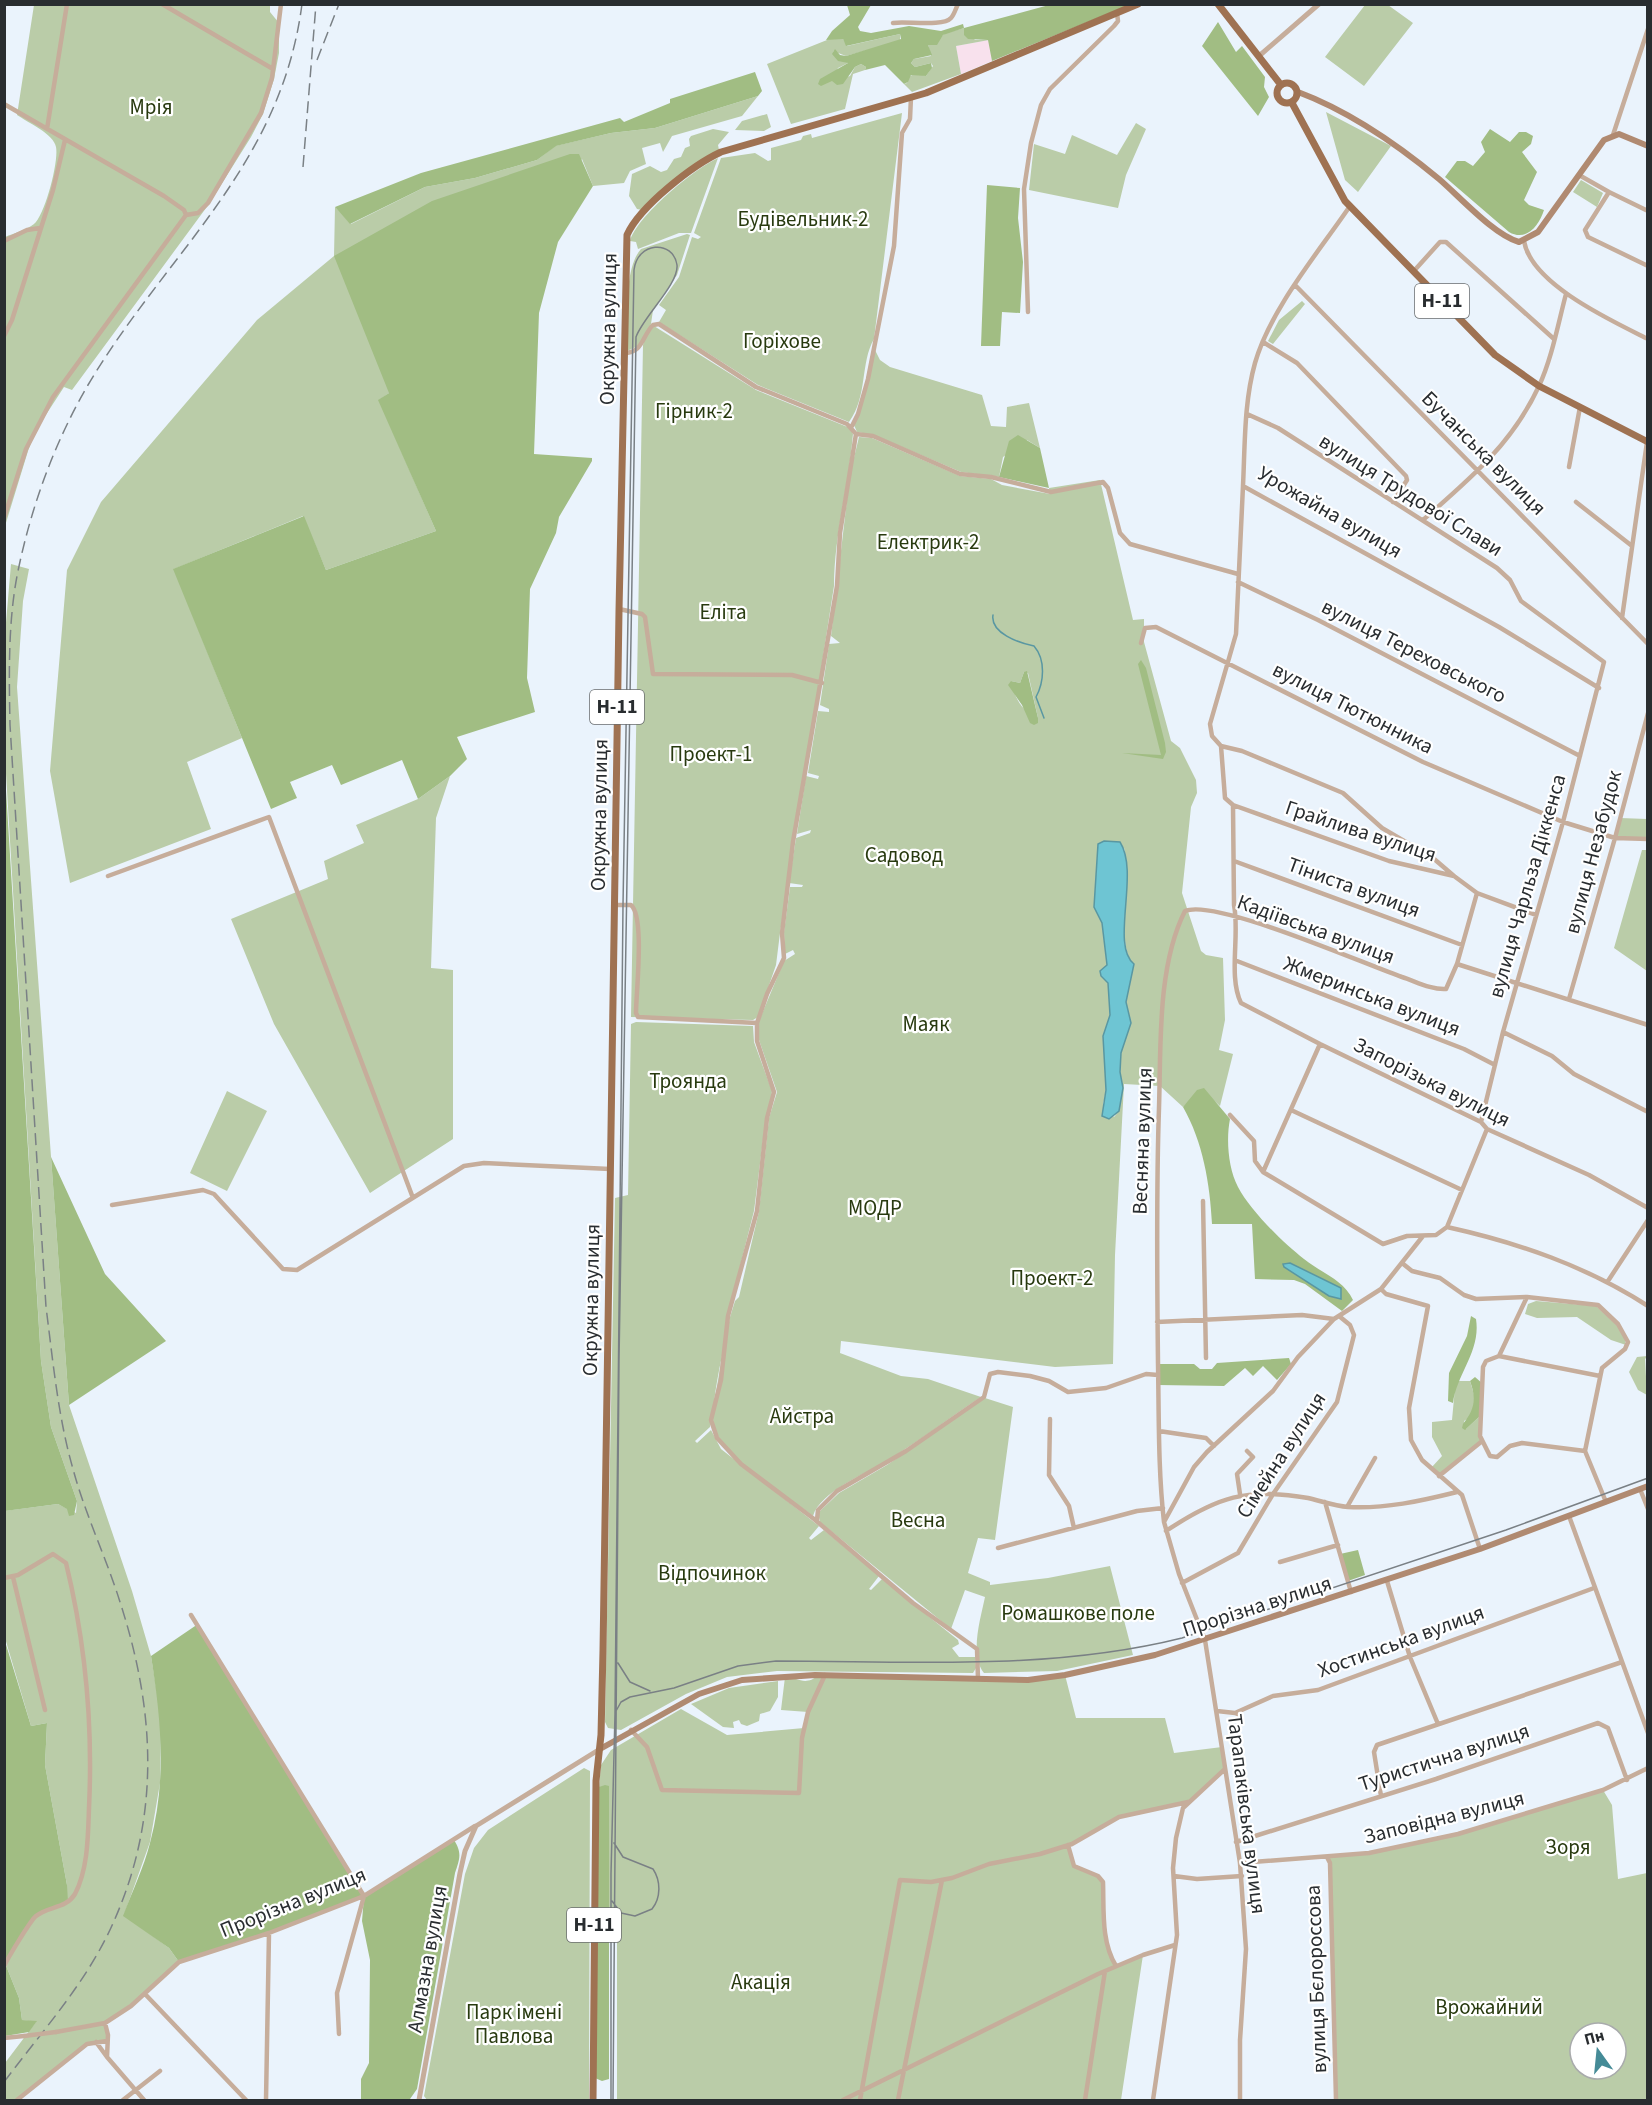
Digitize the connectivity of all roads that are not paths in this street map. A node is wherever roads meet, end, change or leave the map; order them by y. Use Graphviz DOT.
graph roads {
  1 [pos="67,4"];
  2 [pos="162,4"];
  3 [pos="281,4"];
  4 [pos="958,4"];
  5 [pos="1138,4"];
  6 [pos="1218,4"];
  7 [pos="1319,4"];
  8 [pos="1117,13"];
  9 [pos="893,23"];
  10 [pos="1647,29"];
  11 [pos="1259,56"];
  12 [pos="273,69"];
  13 [pos="1281,85"];
  14 [pos="1298,92"];
  15 [pos="911,97"];
  16 [pos="1292,102"];
  17 [pos="4,104"];
  18 [pos="46,129"];
  19 [pos="1613,135"];
  20 [pos="65,140"];
  21 [pos="1647,146"];
  22 [pos="1579,175"];
  23 [pos="1609,192"];
  24 [pos="1350,206"];
  25 [pos="1647,212"];
  26 [pos="186,214"];
  27 [pos="40,228"];
  28 [pos="4,241"];
  29 [pos="1524,241"];
  30 [pos="1647,266"];
  31 [pos="1413,272"];
  32 [pos="1296,286"];
  33 [pos="1566,294"];
  34 [pos="1028,312"];
  35 [pos="4,336"];
  36 [pos="1554,339"];
  37 [pos="1647,339"];
  38 [pos="1263,342"];
  39 [pos="624,352"];
  40 [pos="1539,386"];
  41 [pos="1580,407"];
  42 [pos="1247,414"];
  43 [pos="852,426"];
  44 [pos="856,434"];
  45 [pos="1647,442"];
  46 [pos="1569,467"];
  47 [pos="1479,471"];
  48 [pos="1243,486"];
  49 [pos="1393,502"];
  50 [pos="1576,502"];
  51 [pos="4,518"];
  52 [pos="1423,520"];
  53 [pos="1632,546"];
  54 [pos="1238,574"];
  55 [pos="1238,582"];
  56 [pos="619,609"];
  57 [pos="1622,618"];
  58 [pos="1141,643"];
  59 [pos="1647,644"];
  60 [pos="1603,660"];
  61 [pos="1229,664"];
  62 [pos="822,683"];
  63 [pos="1599,688"];
  64 [pos="1647,713"];
  65 [pos="1221,746"];
  66 [pos="1580,756"];
  67 [pos="1233,805"];
  68 [pos="1563,822"];
  69 [pos="1615,838"];
  70 [pos="1647,839"];
  71 [pos="1234,861"];
  72 [pos="108,876"];
  73 [pos="1454,876"];
  74 [pos="1477,893"];
  75 [pos="614,905"];
  76 [pos="1185,911"];
  77 [pos="1536,915"];
  78 [pos="1237,916"];
  79 [pos="1462,945"];
  80 [pos="1237,961"];
  81 [pos="1457,964"];
  82 [pos="1515,985"];
  83 [pos="1569,999"];
  84 [pos="757,1023"];
  85 [pos="1647,1026"];
  86 [pos="1503,1032"];
  87 [pos="1320,1044"];
  88 [pos="1495,1065"];
  89 [pos="1291,1110"];
  90 [pos="1647,1112"];
  91 [pos="1230,1115"];
  92 [pos="1481,1122"];
  93 [pos="1487,1129"];
  94 [pos="610,1169"];
  95 [pos="1263,1172"];
  96 [pos="1462,1190"];
  97 [pos="413,1198"];
  98 [pos="1203,1201"];
  99 [pos="112,1205"];
  100 [pos="1647,1208"];
  101 [pos="1647,1220"];
  102 [pos="1447,1227"];
  103 [pos="1424,1236"];
  104 [pos="1402,1263"];
  105 [pos="1608,1281"];
  106 [pos="1381,1289"];
  107 [pos="1527,1298"];
  108 [pos="1647,1306"];
  109 [pos="1337,1317"];
  110 [pos="1206,1320"];
  111 [pos="1157,1322"];
  112 [pos="1499,1356"];
  113 [pos="1206,1358"];
  114 [pos="1158,1375"];
  115 [pos="1600,1376"];
  116 [pos="1050,1419"];
  117 [pos="1159,1431"];
  118 [pos="1481,1442"];
  119 [pos="1214,1446"];
  120 [pos="1247,1450"];
  121 [pos="1585,1451"];
  122 [pos="1375,1458"];
  123 [pos="1438,1476"];
  124 [pos="1644,1488"];
  125 [pos="1457,1492"];
  126 [pos="1240,1494"];
  127 [pos="1273,1494"];
  128 [pos="1325,1502"];
  129 [pos="1606,1502"];
  130 [pos="1347,1507"];
  131 [pos="1163,1508"];
  132 [pos="1647,1509"];
  133 [pos="1569,1516"];
  134 [pos="1164,1522"];
  135 [pos="819,1524"];
  136 [pos="1074,1528"];
  137 [pos="1166,1532"];
  138 [pos="1338,1545"];
  139 [pos="998,1548"];
  140 [pos="1480,1549"];
  141 [pos="1280,1562"];
  142 [pos="14,1577"];
  143 [pos="4,1578"];
  144 [pos="1388,1581"];
  145 [pos="1182,1583"];
  146 [pos="1594,1588"];
  147 [pos="1352,1593"];
  148 [pos="191,1615"];
  149 [pos="1205,1640"];
  150 [pos="1410,1657"];
  151 [pos="1622,1662"];
  152 [pos="825,1675"];
  153 [pos="978,1679"];
  154 [pos="45,1710"];
  155 [pos="1217,1711"];
  156 [pos="1235,1713"];
  157 [pos="1241,1723"];
  158 [pos="1438,1724"];
  159 [pos="631,1730"];
  160 [pos="1647,1733"];
  161 [pos="600,1749"];
  162 [pos="1647,1768"];
  163 [pos="1225,1769"];
  164 [pos="1627,1780"];
  165 [pos="1381,1796"];
  166 [pos="1188,1802"];
  167 [pos="476,1826"];
  168 [pos="1236,1842"];
  169 [pos="1068,1845"];
  170 [pos="1327,1857"];
  171 [pos="1240,1863"];
  172 [pos="1174,1876"];
  173 [pos="1242,1876"];
  174 [pos="942,1880"];
  175 [pos="364,1896"];
  176 [pos="269,1933"];
  177 [pos="1175,1945"];
  178 [pos="5,1964"];
  179 [pos="1116,1966"];
  180 [pos="1105,1971"];
  181 [pos="145,1994"];
  182 [pos="105,2023"];
  183 [pos="339,2034"];
  184 [pos="4,2038"];
  185 [pos="107,2041"];
  186 [pos="96,2042"];
  187 [pos="106,2057"];
  188 [pos="160,2071"];
  189 [pos="902,2073"];
  190 [pos="136,2091"];
  191 [pos="860,2094"];
  192 [pos="17,2100"];
  193 [pos="123,2100"];
  194 [pos="144,2100"];
  195 [pos="246,2100"];
  196 [pos="266,2100"];
  197 [pos="419,2100"];
  198 [pos="593,2100"];
  199 [pos="843,2100"];
  200 [pos="860,2100"];
  201 [pos="898,2100"];
  202 [pos="1085,2100"];
  203 [pos="1152,2100"];
  204 [pos="1240,2100"];
  205 [pos="1336,2100"];
  1 -- 18 [label="street"];
  2 -- 12 [label="street"];
  3 -- 12 [label="street"];
  4 -- 9 [label="street"];
  5 -- 8 [label="main road, Окружна вулиця / Н-11"];
  6 -- 11 [label="main road, Н-11"];
  7 -- 11 [label="street"];
  8 -- 15 [label="main road, Окружна вулиця / Н-11"];
  8 -- 34 [label="street"];
  10 -- 19 [label="street"];
  11 -- 13 [label="main road, Н-11"];
  12 -- 26 [label="street"];
  13 -- 14 [label="main road"];
  13 -- 16 [label="main road, Н-11"];
  14 -- 16 [label="main road"];
  14 -- 29 [label="main road"];
  15 -- 39 [label="main road, Окружна вулиця / Н-11"];
  15 -- 43 [label="street"];
  16 -- 24 [label="main road, Н-11"];
  17 -- 18 [label="street"];
  18 -- 20 [label="street"];
  19 -- 21 [label="main road"];
  19 -- 22 [label="main road"];
  20 -- 26 [label="street"];
  20 -- 27 [label="street"];
  22 -- 23 [label="street"];
  22 -- 29 [label="main road"];
  23 -- 25 [label="street"];
  23 -- 30 [label="street"];
  24 -- 31 [label="main road, Н-11"];
  24 -- 32 [label="street, Урожайна вулиця"];
  26 -- 51 [label="street"];
  27 -- 28 [label="street"];
  27 -- 35 [label="street"];
  29 -- 33 [label="street"];
  31 -- 36 [label="street"];
  31 -- 40 [label="main road, Н-11"];
  32 -- 38 [label="street, Урожайна вулиця"];
  32 -- 47 [label="street, Бучанська вулиця"];
  33 -- 36 [label="street"];
  33 -- 37 [label="street"];
  36 -- 40 [label="street"];
  38 -- 42 [label="street, Урожайна вулиця"];
  38 -- 49 [label="street"];
  39 -- 43 [label="street"];
  39 -- 56 [label="main road, Окружна вулиця / Н-11"];
  40 -- 41 [label="main road, Н-11"];
  40 -- 47 [label="street"];
  41 -- 45 [label="main road, Н-11"];
  41 -- 46 [label="street"];
  42 -- 48 [label="street, Урожайна вулиця"];
  42 -- 49 [label="street, вулиця Трудової Слави"];
  43 -- 44 [label="street"];
  44 -- 54 [label="street"];
  44 -- 62 [label="street"];
  45 -- 53 [label="street"];
  47 -- 52 [label="street"];
  47 -- 57 [label="street, Бучанська вулиця"];
  48 -- 54 [label="street"];
  48 -- 63 [label="street, Урожайна вулиця"];
  49 -- 52 [label="street, вулиця Трудової Слави"];
  50 -- 53 [label="street"];
  52 -- 60 [label="street, вулиця Трудової Слави"];
  53 -- 57 [label="street"];
  54 -- 55 [label="street"];
  55 -- 61 [label="street"];
  55 -- 66 [label="street, вулиця Тереховського"];
  56 -- 62 [label="street"];
  56 -- 75 [label="main road, Окружна вулиця / Н-11"];
  57 -- 59 [label="street, Бучанська вулиця"];
  58 -- 61 [label="street, вулиця Тютюнника"];
  60 -- 63 [label="street, вулиця Чарльза Діккенса"];
  61 -- 65 [label="street"];
  61 -- 68 [label="street, вулиця Тютюнника"];
  62 -- 84 [label="street"];
  63 -- 66 [label="street, вулиця Чарльза Діккенса"];
  64 -- 69 [label="street, вулиця Незабудок"];
  65 -- 67 [label="street"];
  65 -- 73 [label="street"];
  66 -- 68 [label="street, вулиця Чарльза Діккенса"];
  67 -- 71 [label="street"];
  67 -- 73 [label="street, Грайлива вулиця"];
  68 -- 69 [label="street, вулиця Тютюнника"];
  68 -- 77 [label="street, вулиця Чарльза Діккенса"];
  69 -- 70 [label="street, вулиця Тютюнника"];
  69 -- 83 [label="street, вулиця Незабудок"];
  71 -- 78 [label="street"];
  71 -- 79 [label="street, Тіниста вулиця"];
  72 -- 97 [label="street"];
  73 -- 74 [label="street, Грайлива вулиця"];
  74 -- 77 [label="street, Грайлива вулиця"];
  74 -- 79 [label="street"];
  75 -- 84 [label="street"];
  75 -- 94 [label="main road, Окружна вулиця / Н-11"];
  76 -- 78 [label="street, Кадіївська вулиця"];
  76 -- 111 [label="street, Весняна вулиця"];
  77 -- 82 [label="street, вулиця Чарльза Діккенса"];
  78 -- 80 [label="street"];
  78 -- 81 [label="street, Кадіївська вулиця"];
  79 -- 81 [label="street"];
  80 -- 87 [label="street, Запорізька вулиця"];
  80 -- 88 [label="street, Жмеринська вулиця"];
  81 -- 82 [label="street"];
  82 -- 83 [label="street"];
  82 -- 86 [label="street, вулиця Чарльза Діккенса"];
  83 -- 85 [label="street"];
  84 -- 135 [label="street"];
  86 -- 88 [label="street, вулиця Чарльза Діккенса"];
  86 -- 90 [label="street"];
  87 -- 89 [label="street"];
  87 -- 92 [label="street, Запорізька вулиця"];
  88 -- 92 [label="street, вулиця Чарльза Діккенса"];
  89 -- 95 [label="street"];
  89 -- 96 [label="street"];
  91 -- 95 [label="street"];
  92 -- 93 [label="street, Запорізька вулиця"];
  93 -- 96 [label="street"];
  93 -- 100 [label="street, Запорізька вулиця"];
  94 -- 97 [label="street"];
  94 -- 161 [label="main road, Окружна вулиця / Н-11"];
  95 -- 103 [label="street"];
  96 -- 102 [label="street"];
  97 -- 99 [label="street"];
  98 -- 110 [label="street"];
  101 -- 105 [label="street"];
  102 -- 103 [label="street"];
  102 -- 105 [label="street"];
  103 -- 104 [label="street"];
  104 -- 106 [label="street"];
  104 -- 107 [label="street"];
  105 -- 108 [label="street"];
  106 -- 109 [label="street"];
  106 -- 123 [label="street"];
  107 -- 112 [label="street"];
  107 -- 115 [label="street"];
  109 -- 110 [label="street"];
  109 -- 119 [label="street"];
  109 -- 127 [label="street, Сімейна вулиця"];
  110 -- 111 [label="street"];
  110 -- 113 [label="street"];
  111 -- 114 [label="street, Весняна вулиця"];
  112 -- 115 [label="street"];
  112 -- 118 [label="street"];
  114 -- 117 [label="street, Весняна вулиця"];
  114 -- 135 [label="street"];
  115 -- 121 [label="street"];
  116 -- 136 [label="street"];
  117 -- 119 [label="street"];
  117 -- 131 [label="street, Весняна вулиця"];
  118 -- 121 [label="street"];
  118 -- 123 [label="street"];
  119 -- 134 [label="street"];
  120 -- 126 [label="street"];
  121 -- 129 [label="street"];
  122 -- 130 [label="street"];
  123 -- 125 [label="street"];
  124 -- 129 [label="main road, Прорізна вулиця"];
  124 -- 132 [label="street"];
  125 -- 130 [label="street"];
  125 -- 140 [label="street"];
  126 -- 127 [label="street"];
  126 -- 137 [label="street"];
  127 -- 128 [label="street"];
  127 -- 145 [label="street, Сімейна вулиця"];
  128 -- 130 [label="street"];
  128 -- 138 [label="street"];
  129 -- 133 [label="main road, Прорізна вулиця"];
  131 -- 134 [label="street, Тарапаківська вулиця"];
  131 -- 136 [label="street"];
  133 -- 140 [label="main road, Прорізна вулиця"];
  133 -- 146 [label="street"];
  134 -- 137 [label="street, Тарапаківська вулиця"];
  135 -- 153 [label="street"];
  136 -- 139 [label="street"];
  137 -- 145 [label="street, Тарапаківська вулиця"];
  138 -- 141 [label="street"];
  138 -- 147 [label="street"];
  140 -- 144 [label="main road, Прорізна вулиця"];
  142 -- 143 [label="street"];
  142 -- 154 [label="street"];
  142 -- 178 [label="street"];
  144 -- 147 [label="main road, Прорізна вулиця"];
  144 -- 150 [label="street"];
  145 -- 149 [label="street, Тарапаківська вулиця"];
  146 -- 150 [label="street, Хостинська вулиця"];
  146 -- 151 [label="street"];
  147 -- 149 [label="main road, Прорізна вулиця"];
  148 -- 175 [label="street"];
  149 -- 153 [label="main road, Прорізна вулиця"];
  149 -- 155 [label="street, Тарапаківська вулиця"];
  150 -- 156 [label="street, Хостинська вулиця"];
  150 -- 158 [label="street"];
  151 -- 158 [label="street"];
  151 -- 160 [label="street"];
  152 -- 153 [label="main road, Прорізна вулиця"];
  152 -- 159 [label="main road, Прорізна вулиця"];
  152 -- 159 [label="street"];
  155 -- 156 [label="street"];
  155 -- 163 [label="street, Тарапаківська вулиця"];
  156 -- 157 [label="street"];
  158 -- 165 [label="street"];
  159 -- 161 [label="main road, Прорізна вулиця"];
  161 -- 167 [label="street, Прорізна вулиця"];
  161 -- 198 [label="main road, Н-11"];
  162 -- 164 [label="street, Заповідна вулиця"];
  163 -- 166 [label="street"];
  163 -- 168 [label="street, Тарапаківська вулиця"];
  164 -- 165 [label="street, Туристична вулиця"];
  164 -- 170 [label="street, Заповідна вулиця"];
  165 -- 168 [label="street, Туристична вулиця"];
  166 -- 169 [label="street"];
  166 -- 172 [label="street"];
  167 -- 175 [label="street, Прорізна вулиця"];
  167 -- 197 [label="street, Алмазна вулиця"];
  168 -- 171 [label="street, Тарапаківська вулиця"];
  169 -- 174 [label="street"];
  169 -- 179 [label="street"];
  170 -- 171 [label="street, Заповідна вулиця"];
  170 -- 205 [label="street, вулиця Бєлороссова"];
  171 -- 173 [label="street, Тарапаківська вулиця"];
  172 -- 173 [label="street"];
  172 -- 177 [label="street"];
  173 -- 204 [label="street, Тарапаківська вулиця"];
  174 -- 189 [label="street"];
  174 -- 191 [label="street"];
  175 -- 176 [label="street, Прорізна вулиця"];
  175 -- 183 [label="street"];
  176 -- 181 [label="street, Прорізна вулиця"];
  176 -- 196 [label="street"];
  177 -- 179 [label="street"];
  177 -- 203 [label="street"];
  179 -- 180 [label="street"];
  180 -- 189 [label="street"];
  180 -- 202 [label="street"];
  181 -- 182 [label="street, Прорізна вулиця"];
  181 -- 195 [label="street"];
  182 -- 184 [label="street, Прорізна вулиця, bridge"];
  182 -- 185 [label="street"];
  185 -- 186 [label="street"];
  185 -- 187 [label="street"];
  186 -- 187 [label="street"];
  186 -- 192 [label="street"];
  187 -- 190 [label="street"];
  188 -- 190 [label="street"];
  189 -- 191 [label="street"];
  189 -- 201 [label="street"];
  190 -- 193 [label="street"];
  190 -- 194 [label="street"];
  191 -- 199 [label="street"];
  191 -- 200 [label="street"];
}
